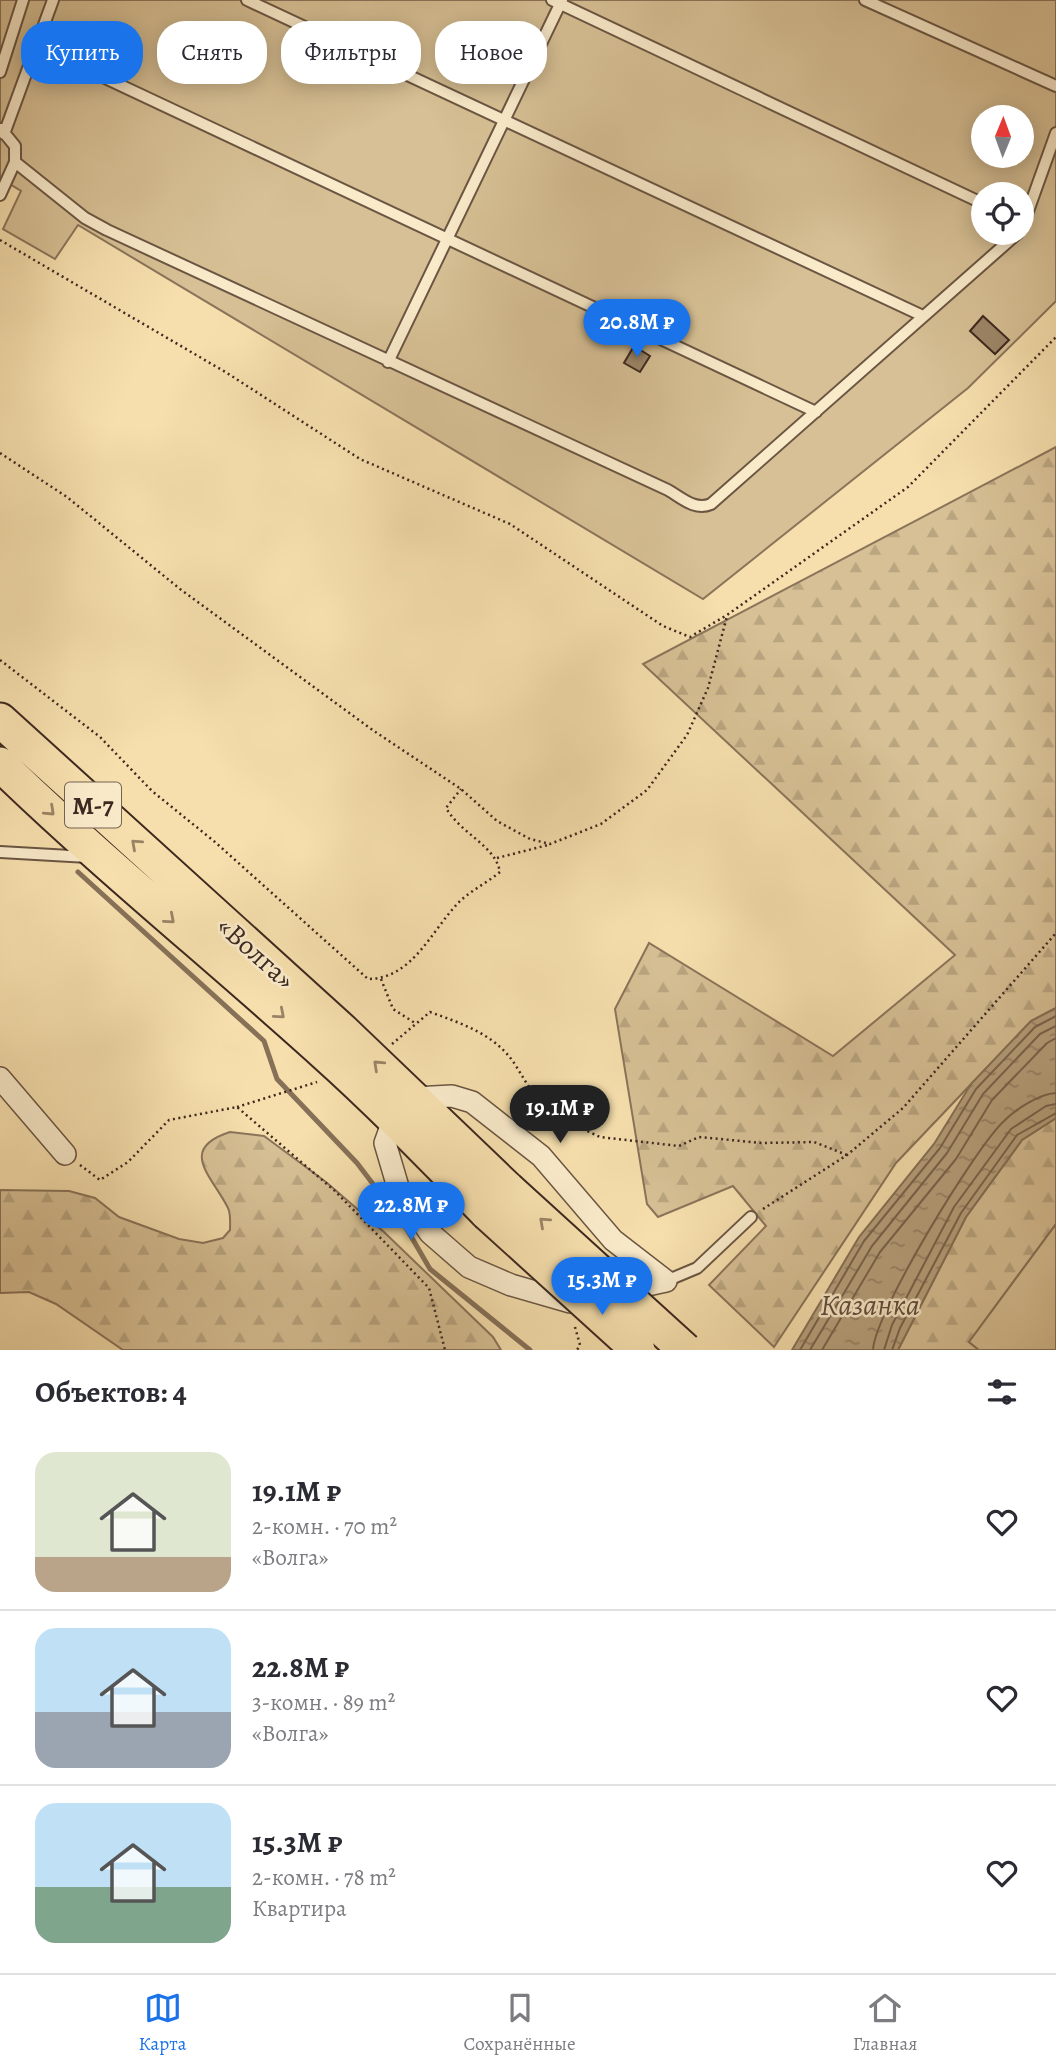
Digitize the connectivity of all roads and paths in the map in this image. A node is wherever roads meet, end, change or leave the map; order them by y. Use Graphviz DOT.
graph roads {
  1 [pos="23,0"];
  2 [pos="52,0"];
  3 [pos="247,0"];
  4 [pos="864,0"];
  5 [pos="558,1"];
  6 [pos="45,21"];
  7 [pos="0,72"];
  8 [pos="21,84"];
  9 [pos="118,84"];
  10 [pos="1056,86"];
  11 [pos="505,119"];
  12 [pos="2,131"];
  13 [pos="1056,133"];
  14 [pos="15,162"];
  15 [pos="1034,193"];
  16 [pos="0,195"];
  17 [pos="971,198"];
  18 [pos="447,239"];
  19 [pos="0,240"];
  20 [pos="1001,245"];
  21 [pos="923,316"];
  22 [pos="1056,337"];
  23 [pos="388,362"];
  24 [pos="816,412"];
  25 [pos="0,453"];
  26 [pos="727,615"];
  27 [pos="0,660"];
  28 [pos="0,720"];
  29 [pos="0,764"];
  30 [pos="461,789"];
  31 [pos="550,844"];
  32 [pos="0,852"];
  33 [pos="100,858"];
  34 [pos="497,858"];
  35 [pos="1056,933"];
  36 [pos="381,979"];
  37 [pos="415,1023"];
  38 [pos="390,1046"];
  39 [pos="345,1073"];
  40 [pos="0,1078"];
  41 [pos="237,1107"];
  42 [pos="404,1108"];
  43 [pos="551,1114"];
  44 [pos="503,1125"];
  45 [pos="65,1154"];
  46 [pos="847,1155"];
  47 [pos="497,1201"];
  48 [pos="751,1216"];
  49 [pos="666,1281"];
  50 [pos="445,1350"];
  51 [pos="638,1350"];
  52 [pos="685,1350"];
  1 -- 7 [label="lane"];
  2 -- 6 [label="lane"];
  3 -- 11 [label="lane"];
  4 -- 10 [label="lane"];
  5 -- 11 [label="lane"];
  5 -- 17 [label="lane"];
  8 -- 12 [label="lane"];
  9 -- 18 [label="lane"];
  11 -- 18 [label="lane"];
  11 -- 21 [label="lane"];
  12 -- 14 [label="lane"];
  13 -- 15 [label="lane"];
  14 -- 16 [label="lane"];
  14 -- 23 [label="lane"];
  18 -- 23 [label="lane"];
  18 -- 24 [label="lane"];
  19 -- 26 [label="path"];
  20 -- 21 [label="lane"];
  21 -- 24 [label="lane"];
  22 -- 26 [label="path"];
  23 -- 24 [label="lane"];
  25 -- 30 [label="path"];
  26 -- 31 [label="path"];
  27 -- 36 [label="path"];
  42 -- 28 [label="highway, «Волга» / М-7, one-way"];
  29 -- 33 [label="highway, «Волга» / М-7, one-way"];
  30 -- 31 [label="path"];
  30 -- 34 [label="path"];
  31 -- 34 [label="path"];
  32 -- 33 [label="lane"];
  33 -- 39 [label="highway, «Волга» / М-7, one-way"];
  34 -- 36 [label="path"];
  35 -- 46 [label="path"];
  36 -- 37 [label="path"];
  37 -- 38 [label="path"];
  37 -- 43 [label="path"];
  39 -- 41 [label="path"];
  39 -- 42 [label="highway, «Волга» / М-7"];
  40 -- 45 [label="street"];
  41 -- 45 [label="path"];
  41 -- 50 [label="path"];
  42 -- 44 [label="street"];
  42 -- 47 [label="highway, «Волга» / М-7"];
  42 -- 49 [label="street"];
  43 -- 44 [label="path"];
  43 -- 46 [label="path"];
  44 -- 49 [label="street"];
  46 -- 48 [label="path"];
  47 -- 51 [label="highway, М-7, bridge"];
  52 -- 47 [label="highway, М-7, one-way, bridge"];
  48 -- 49 [label="lane"];
}
